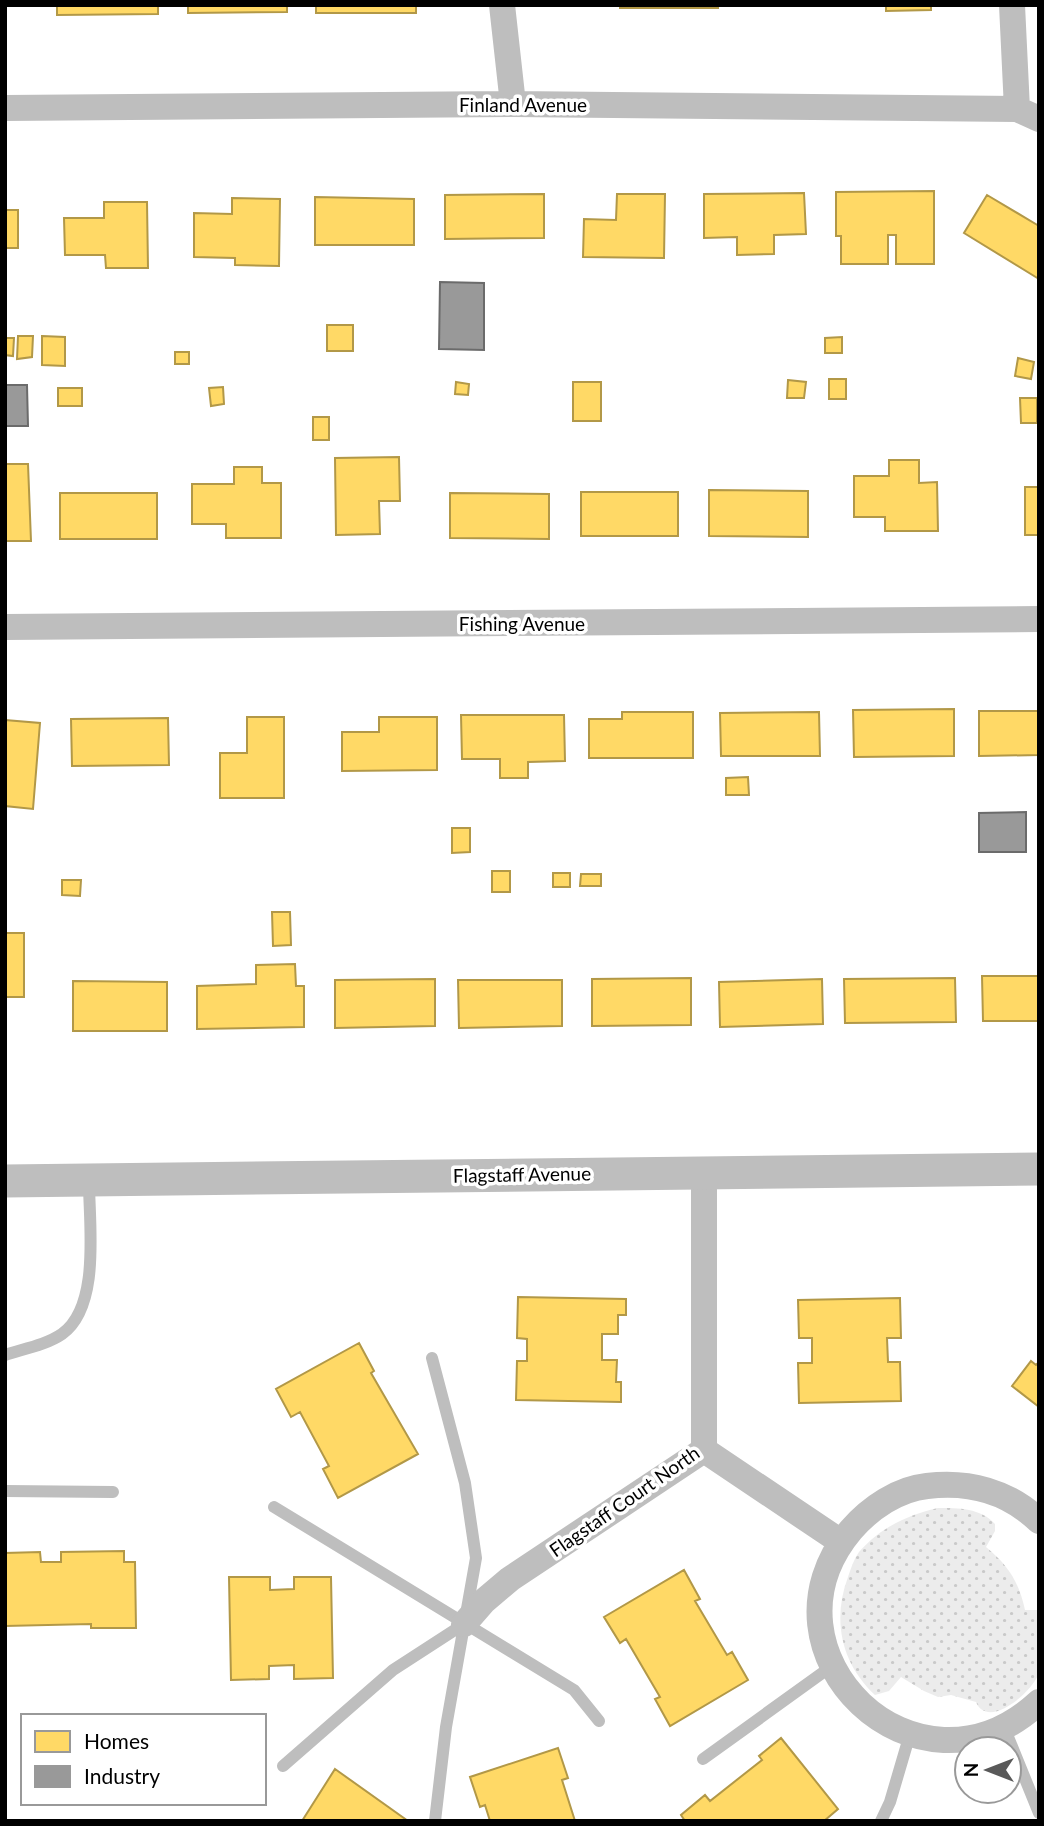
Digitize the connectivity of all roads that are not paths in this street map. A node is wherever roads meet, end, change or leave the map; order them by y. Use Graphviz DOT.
graph roads {
  1 [pos="502,5"];
  2 [pos="1012,5"];
  3 [pos="513,104"];
  4 [pos="5,108"];
  5 [pos="1028,114"];
  6 [pos="1039,619"];
  7 [pos="5,627"];
  8 [pos="1039,1169"];
  9 [pos="704,1171"];
  10 [pos="89,1179"];
  11 [pos="5,1181"];
  12 [pos="5,1355"];
  13 [pos="432,1358"];
  14 [pos="704,1450"];
  15 [pos="5,1491"];
  16 [pos="113,1492"];
  17 [pos="274,1507"];
  18 [pos="1039,1521"];
  19 [pos="841,1542"];
  20 [pos="464,1624"];
  21 [pos="832,1666"];
  22 [pos="1039,1702"];
  23 [pos="599,1721"];
  24 [pos="1004,1727"];
  25 [pos="910,1734"];
  26 [pos="702,1759"];
  27 [pos="283,1766"];
  28 [pos="1039,1812"];
  29 [pos="435,1821"];
  30 [pos="881,1821"];
  1 -- 3 [label="street"];
  2 -- 5 [label="street"];
  3 -- 4 [label="street, Finland Avenue"];
  3 -- 5 [label="street, Finland Avenue"];
  6 -- 7 [label="street, Fishing Avenue"];
  8 -- 9 [label="street, Flagstaff Avenue"];
  9 -- 10 [label="street, Flagstaff Avenue"];
  9 -- 14 [label="street, Flagstaff Court North"];
  10 -- 11 [label="street, Flagstaff Avenue"];
  10 -- 12 [label="lane"];
  13 -- 20 [label="lane"];
  14 -- 19 [label="street"];
  14 -- 20 [label="street, Flagstaff Court North"];
  15 -- 16 [label="lane"];
  17 -- 20 [label="lane"];
  18 -- 19 [label="street"];
  19 -- 21 [label="street"];
  20 -- 23 [label="lane"];
  20 -- 27 [label="lane"];
  20 -- 29 [label="lane"];
  21 -- 25 [label="street"];
  21 -- 26 [label="lane"];
  22 -- 24 [label="street"];
  24 -- 25 [label="street"];
  24 -- 28 [label="lane"];
  25 -- 30 [label="lane"];
}
